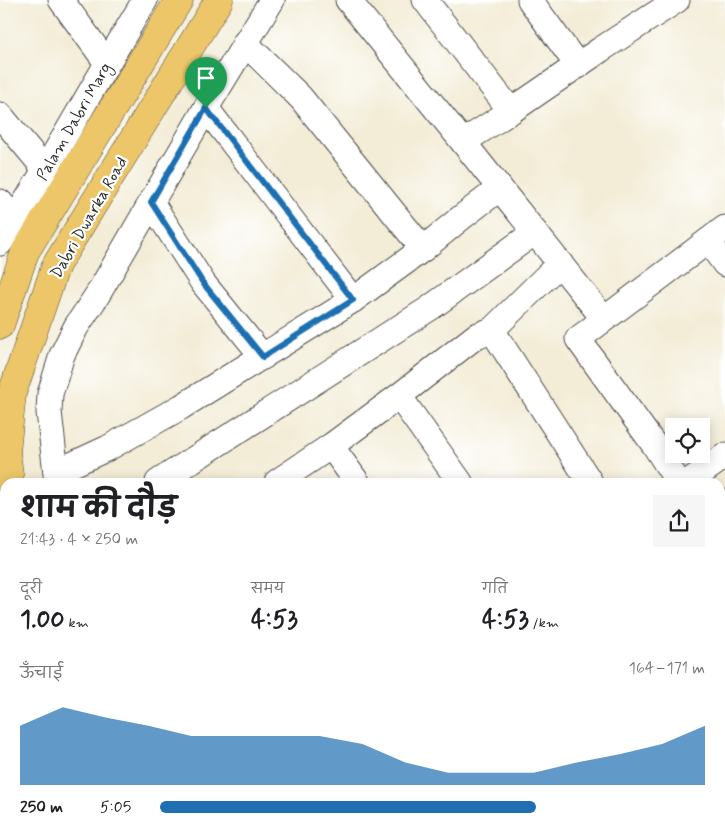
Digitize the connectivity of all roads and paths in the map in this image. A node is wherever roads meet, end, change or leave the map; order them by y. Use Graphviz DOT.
graph roads {
  1 [pos="61,0"];
  2 [pos="145,0"];
  3 [pos="180,0"];
  4 [pos="219,0"];
  5 [pos="272,0"];
  6 [pos="348,0"];
  7 [pos="425,0"];
  8 [pos="530,0"];
  9 [pos="677,0"];
  10 [pos="246,43"];
  11 [pos="107,62"];
  12 [pos="578,66"];
  13 [pos="206,108"];
  14 [pos="511,111"];
  15 [pos="0,115"];
  16 [pos="463,142"];
  17 [pos="45,169"];
  18 [pos="500,188"];
  19 [pos="151,202"];
  20 [pos="7,211"];
  21 [pos="535,232"];
  22 [pos="716,234"];
  23 [pos="0,243"];
  24 [pos="423,249"];
  25 [pos="560,263"];
  26 [pos="725,264"];
  27 [pos="353,300"];
  28 [pos="604,319"];
  29 [pos="0,325"];
  30 [pos="492,330"];
  31 [pos="263,357"];
  32 [pos="399,396"];
  33 [pos="331,446"];
  34 [pos="725,456"];
  35 [pos="9,478"];
  36 [pos="57,478"];
  37 [pos="164,478"];
  38 [pos="283,478"];
  39 [pos="354,478"];
  40 [pos="457,478"];
  41 [pos="587,478"];
  42 [pos="675,478"];
  43 [pos="694,478"];
  1 -- 11 [label="street"];
  2 -- 11 [label="street, Palam Dabri Marg"];
  3 -- 29 [label="main road, Dabri Dwarka Road"];
  4 -- 35 [label="main road, Dabri Dwarka Road"];
  5 -- 10 [label="street"];
  6 -- 16 [label="street"];
  7 -- 14 [label="street"];
  8 -- 12 [label="street"];
  9 -- 12 [label="street"];
  10 -- 13 [label="street"];
  10 -- 24 [label="street"];
  11 -- 17 [label="street, Palam Dabri Marg"];
  12 -- 14 [label="street"];
  13 -- 19 [label="street"];
  13 -- 27 [label="street"];
  14 -- 16 [label="street"];
  15 -- 17 [label="street"];
  16 -- 18 [label="street"];
  17 -- 20 [label="street, Palam Dabri Marg"];
  18 -- 21 [label="street"];
  18 -- 24 [label="street"];
  19 -- 31 [label="street"];
  19 -- 36 [label="street"];
  20 -- 23 [label="street, Palam Dabri Marg"];
  21 -- 25 [label="street"];
  21 -- 37 [label="street"];
  22 -- 26 [label="street"];
  22 -- 28 [label="street"];
  24 -- 27 [label="street"];
  25 -- 28 [label="street"];
  25 -- 30 [label="street"];
  27 -- 31 [label="street"];
  28 -- 42 [label="street"];
  30 -- 32 [label="street"];
  30 -- 41 [label="street"];
  31 -- 36 [label="street"];
  32 -- 33 [label="street"];
  32 -- 40 [label="street"];
  33 -- 38 [label="street"];
  33 -- 39 [label="street"];
  34 -- 43 [label="street"];
}
